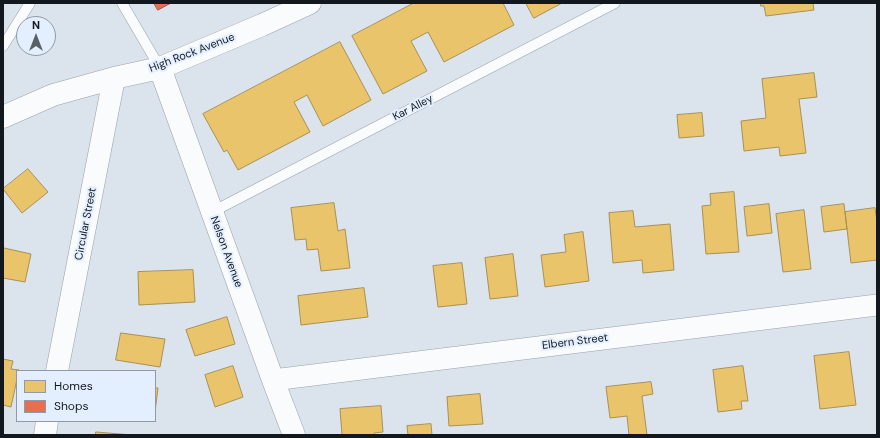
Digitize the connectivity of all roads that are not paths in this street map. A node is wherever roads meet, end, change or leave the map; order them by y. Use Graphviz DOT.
graph roads {
  1 [pos="30,3"];
  2 [pos="122,3"];
  3 [pos="310,3"];
  4 [pos="615,3"];
  5 [pos="3,46"];
  6 [pos="160,68"];
  7 [pos="114,78"];
  8 [pos="3,117"];
  9 [pos="212,212"];
  10 [pos="877,305"];
  11 [pos="57,370"];
  12 [pos="273,380"];
  13 [pos="47,422"];
  14 [pos="45,435"];
  15 [pos="294,435"];
  1 -- 5 [label="lane"];
  2 -- 6 [label="lane"];
  3 -- 6 [label="street, High Rock Avenue"];
  4 -- 9 [label="lane, Kar Alley"];
  6 -- 7 [label="street, High Rock Avenue"];
  6 -- 9 [label="street, Nelson Avenue"];
  7 -- 8 [label="street, High Rock Avenue"];
  7 -- 11 [label="street, Circular Street"];
  9 -- 12 [label="street, Nelson Avenue"];
  10 -- 12 [label="street, Elbern Street"];
  12 -- 15 [label="street, Nelson Avenue"];
  13 -- 14 [label="street"];
}
